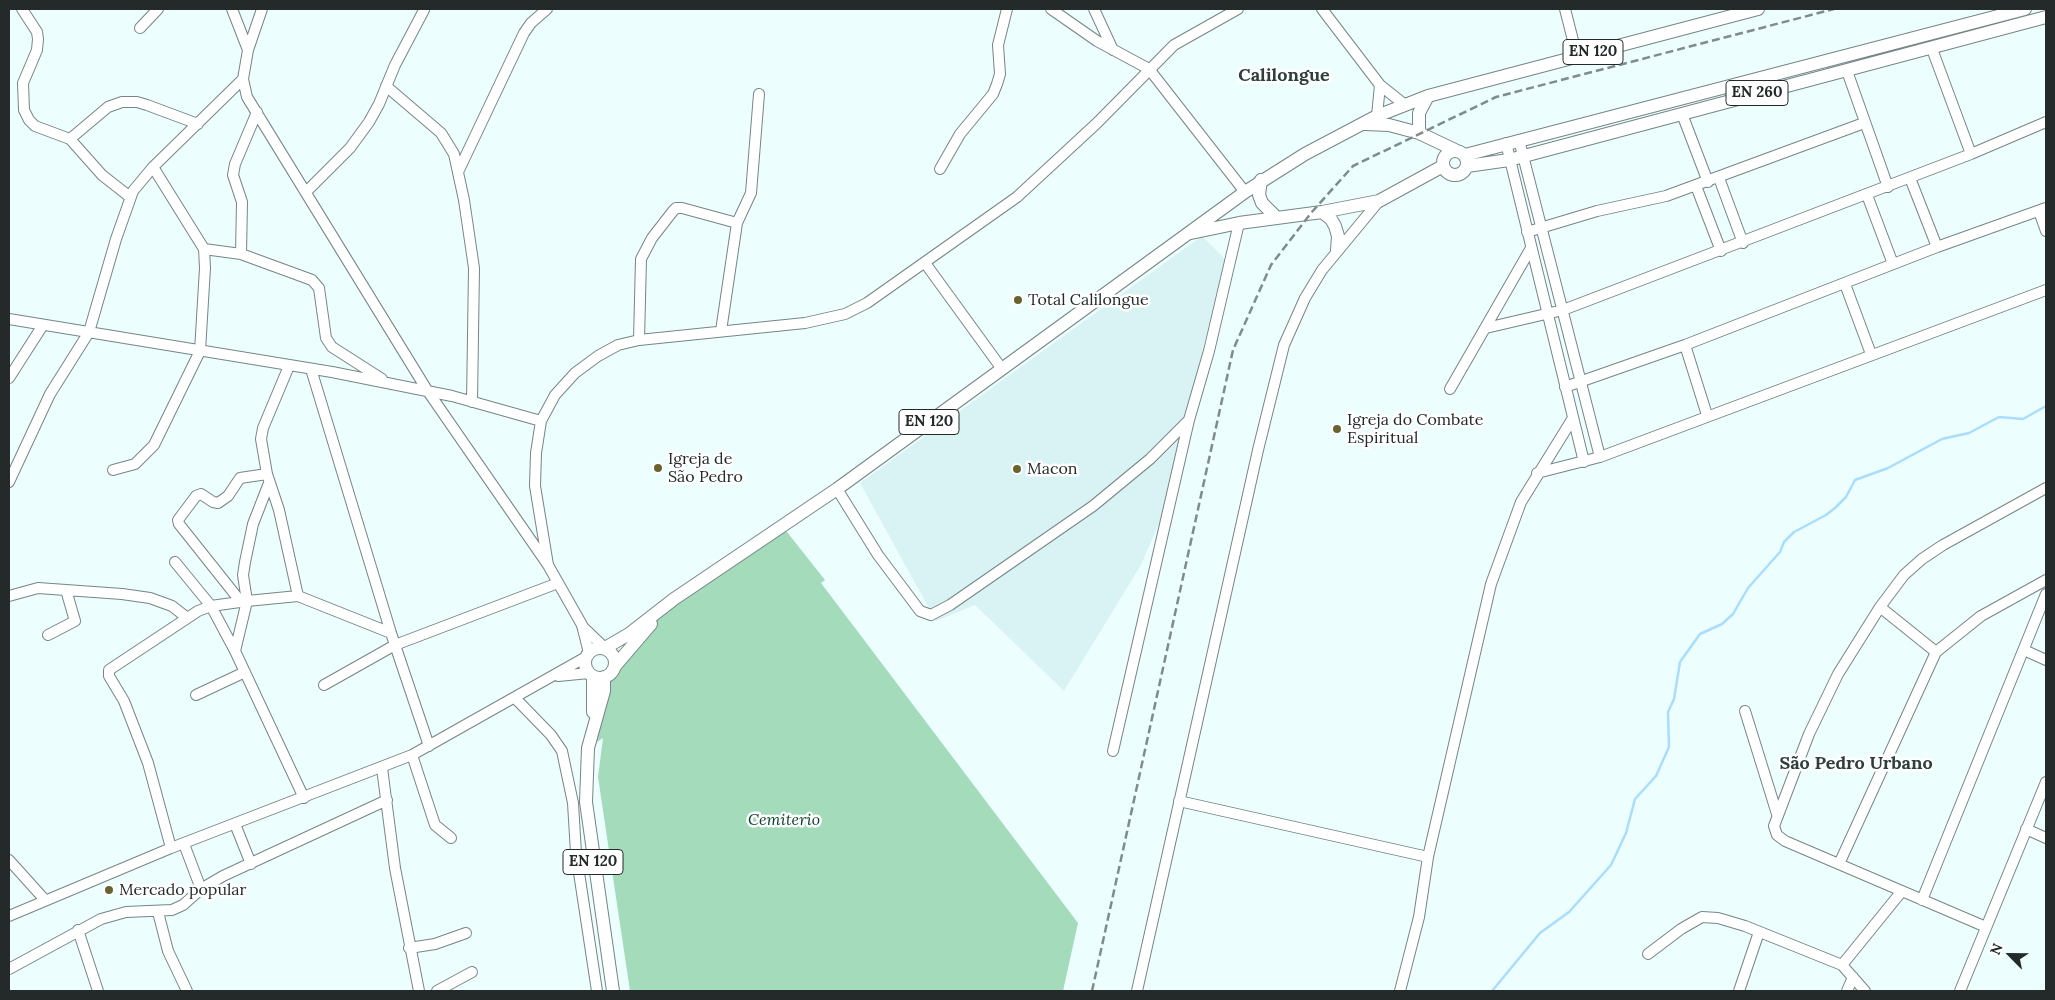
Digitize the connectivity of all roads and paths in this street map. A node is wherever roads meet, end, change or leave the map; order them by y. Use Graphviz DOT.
graph roads {
  1 [pos="22,9"];
  2 [pos="158,9"];
  3 [pos="262,9"];
  4 [pos="547,9"];
  5 [pos="1007,9"];
  6 [pos="1051,9"];
  7 [pos="1094,9"];
  8 [pos="1238,9"];
  9 [pos="1322,9"];
  10 [pos="1565,9"];
  11 [pos="1758,9"];
  12 [pos="2025,9"];
  13 [pos="231,10"];
  14 [pos="424,10"];
  15 [pos="2038,15"];
  16 [pos="140,28"];
  17 [pos="1932,49"];
  18 [pos="248,50"];
  19 [pos="1113,50"];
  20 [pos="1577,56"];
  21 [pos="1149,69"];
  22 [pos="1847,71"];
  23 [pos="243,78"];
  24 [pos="1756,79"];
  25 [pos="1380,85"];
  26 [pos="386,86"];
  27 [pos="1759,92"];
  28 [pos="758,94"];
  29 [pos="1428,96"];
  30 [pos="1405,105"];
  31 [pos="256,112"];
  32 [pos="1682,114"];
  33 [pos="1377,116"];
  34 [pos="1598,121"];
  35 [pos="2046,122"];
  36 [pos="1864,123"];
  37 [pos="198,124"];
  38 [pos="1360,124"];
  39 [pos="1419,133"];
  40 [pos="1602,136"];
  41 [pos="70,139"];
  42 [pos="1519,140"];
  43 [pos="1506,143"];
  44 [pos="1971,154"];
  45 [pos="1523,156"];
  46 [pos="1462,157"];
  47 [pos="1509,160"];
  48 [pos="1443,166"];
  49 [pos="153,167"];
  50 [pos="940,169"];
  51 [pos="458,172"];
  52 [pos="1719,178"];
  53 [pos="1910,178"];
  54 [pos="1261,180"];
  55 [pos="1708,182"];
  56 [pos="1696,186"];
  57 [pos="1888,186"];
  58 [pos="306,192"];
  59 [pos="1245,192"];
  60 [pos="1867,195"];
  61 [pos="130,197"];
  62 [pos="1380,201"];
  63 [pos="2042,210"];
  64 [pos="1322,212"];
  65 [pos="1277,218"];
  66 [pos="737,223"];
  67 [pos="1239,223"];
  68 [pos="1542,228"];
  69 [pos="2046,231"];
  70 [pos="1526,232"];
  71 [pos="1188,234"];
  72 [pos="1743,242"];
  73 [pos="1937,247"];
  74 [pos="1531,248"];
  75 [pos="204,249"];
  76 [pos="1337,250"];
  77 [pos="1721,251"];
  78 [pos="241,254"];
  79 [pos="925,263"];
  80 [pos="1893,264"];
  81 [pos="1845,284"];
  82 [pos="2046,290"];
  83 [pos="1563,310"];
  84 [pos="1548,315"];
  85 [pos="9,319"];
  86 [pos="44,325"];
  87 [pos="1486,328"];
  88 [pos="720,331"];
  89 [pos="89,332"];
  90 [pos="639,340"];
  91 [pos="1685,345"];
  92 [pos="200,351"];
  93 [pos="1871,354"];
  94 [pos="289,366"];
  95 [pos="311,369"];
  96 [pos="1002,370"];
  97 [pos="9,378"];
  98 [pos="1582,382"];
  99 [pos="387,383"];
  100 [pos="1565,387"];
  101 [pos="1450,389"];
  102 [pos="427,390"];
  103 [pos="472,402"];
  104 [pos="1707,415"];
  105 [pos="1573,418"];
  106 [pos="1189,420"];
  107 [pos="541,421"];
  108 [pos="1600,457"];
  109 [pos="1584,462"];
  110 [pos="113,470"];
  111 [pos="1537,473"];
  112 [pos="268,478"];
  113 [pos="9,482"];
  114 [pos="2046,488"];
  115 [pos="838,489"];
  116 [pos="175,562"];
  117 [pos="548,565"];
  118 [pos="2046,580"];
  119 [pos="558,583"];
  120 [pos="66,590"];
  121 [pos="2046,594"];
  122 [pos="9,596"];
  123 [pos="298,596"];
  124 [pos="244,601"];
  125 [pos="667,605"];
  126 [pos="211,606"];
  127 [pos="1880,607"];
  128 [pos="186,617"];
  129 [pos="582,625"];
  130 [pos="391,633"];
  131 [pos="48,635"];
  132 [pos="395,645"];
  133 [pos="605,648"];
  134 [pos="2024,650"];
  135 [pos="236,651"];
  136 [pos="1936,652"];
  137 [pos="587,655"];
  138 [pos="2046,660"];
  139 [pos="615,666"];
  140 [pos="245,672"];
  141 [pos="595,676"];
  142 [pos="552,678"];
  143 [pos="324,686"];
  144 [pos="196,695"];
  145 [pos="515,698"];
  146 [pos="1744,712"];
  147 [pos="429,746"];
  148 [pos="1113,751"];
  149 [pos="412,755"];
  150 [pos="382,768"];
  151 [pos="2046,782"];
  152 [pos="304,798"];
  153 [pos="387,800"];
  154 [pos="1179,801"];
  155 [pos="1777,814"];
  156 [pos="235,824"];
  157 [pos="2026,830"];
  158 [pos="451,838"];
  159 [pos="2046,838"];
  160 [pos="184,844"];
  161 [pos="171,848"];
  162 [pos="1428,857"];
  163 [pos="9,860"];
  164 [pos="251,864"];
  165 [pos="1839,864"];
  166 [pos="201,889"];
  167 [pos="1902,891"];
  168 [pos="45,900"];
  169 [pos="1922,900"];
  170 [pos="158,912"];
  171 [pos="9,916"];
  172 [pos="1986,927"];
  173 [pos="78,930"];
  174 [pos="1759,932"];
  175 [pos="466,933"];
  176 [pos="409,948"];
  177 [pos="1648,954"];
  178 [pos="1842,965"];
  179 [pos="9,969"];
  180 [pos="472,972"];
  181 [pos="1853,977"];
  182 [pos="182,979"];
  183 [pos="98,991"];
  184 [pos="177,991"];
  185 [pos="187,991"];
  186 [pos="418,991"];
  187 [pos="436,991"];
  188 [pos="596,991"];
  189 [pos="613,991"];
  190 [pos="1137,991"];
  191 [pos="1400,991"];
  192 [pos="1738,991"];
  193 [pos="1847,991"];
  194 [pos="1865,991"];
  195 [pos="1960,991"];
  1 -- 41 [label="street"];
  2 -- 16 [label="street"];
  3 -- 18 [label="street"];
  4 -- 51 [label="street"];
  5 -- 50 [label="street"];
  6 -- 19 [label="street"];
  7 -- 19 [label="street"];
  8 -- 21 [label="street"];
  9 -- 25 [label="street"];
  10 -- 20 [label="street"];
  11 -- 20 [label="main road, EN 120"];
  12 -- 24 [label="main road, EN 260"];
  13 -- 18 [label="street"];
  14 -- 26 [label="street"];
  15 -- 17 [label="main road, EN 260"];
  17 -- 22 [label="main road, EN 260"];
  17 -- 44 [label="street"];
  18 -- 23 [label="street"];
  19 -- 21 [label="street"];
  20 -- 29 [label="main road, EN 120"];
  21 -- 59 [label="street"];
  21 -- 79 [label="street"];
  22 -- 27 [label="main road, EN 260"];
  22 -- 36 [label="street"];
  23 -- 31 [label="street"];
  23 -- 37 [label="street"];
  24 -- 27 [label="main road"];
  24 -- 34 [label="main road, EN 260"];
  25 -- 30 [label="street"];
  25 -- 33 [label="street"];
  26 -- 51 [label="street"];
  26 -- 58 [label="street"];
  27 -- 32 [label="main road, EN 260"];
  28 -- 66 [label="street"];
  29 -- 30 [label="main road, EN 120"];
  29 -- 39 [label="main road"];
  30 -- 33 [label="main road, EN 120"];
  31 -- 58 [label="street"];
  31 -- 78 [label="street"];
  32 -- 40 [label="main road, EN 260"];
  32 -- 55 [label="street"];
  33 -- 38 [label="main road, EN 120"];
  34 -- 40 [label="main road"];
  34 -- 42 [label="main road, EN 260"];
  35 -- 44 [label="street"];
  36 -- 52 [label="street"];
  36 -- 57 [label="street"];
  37 -- 41 [label="street"];
  37 -- 49 [label="street"];
  38 -- 39 [label="main road"];
  38 -- 54 [label="main road, EN 120"];
  39 -- 46 [label="main road"];
  40 -- 45 [label="main road, EN 260"];
  41 -- 61 [label="street"];
  42 -- 43 [label="main road, EN 260"];
  42 -- 45 [label="street"];
  43 -- 46 [label="main road, EN 260"];
  43 -- 47 [label="street"];
  44 -- 53 [label="street"];
  45 -- 47 [label="main road, EN 260"];
  45 -- 68 [label="street"];
  46 -- 47 [label="main road, EN 260"];
  46 -- 48 [label="main road, EN 120"];
  46 -- 48 [label="main road"];
  47 -- 70 [label="street"];
  48 -- 62 [label="main road, EN 120"];
  49 -- 61 [label="street"];
  49 -- 75 [label="street"];
  51 -- 103 [label="street"];
  52 -- 55 [label="street"];
  52 -- 72 [label="street"];
  53 -- 57 [label="street"];
  53 -- 73 [label="street"];
  54 -- 59 [label="main road, EN 120"];
  54 -- 65 [label="main road"];
  55 -- 56 [label="street"];
  56 -- 68 [label="street"];
  56 -- 77 [label="street"];
  57 -- 60 [label="street"];
  58 -- 102 [label="street"];
  59 -- 71 [label="main road, EN 120"];
  60 -- 72 [label="street"];
  60 -- 80 [label="street"];
  61 -- 89 [label="street"];
  62 -- 64 [label="main road, EN 120"];
  62 -- 76 [label="street"];
  63 -- 69 [label="street"];
  63 -- 73 [label="street"];
  64 -- 65 [label="main road, EN 120"];
  64 -- 76 [label="main road"];
  65 -- 67 [label="main road, EN 120"];
  66 -- 88 [label="street"];
  66 -- 90 [label="street"];
  67 -- 71 [label="main road, EN 120"];
  67 -- 106 [label="street"];
  68 -- 70 [label="street"];
  68 -- 83 [label="street"];
  70 -- 74 [label="street"];
  71 -- 96 [label="main road, EN 120"];
  72 -- 77 [label="street"];
  73 -- 80 [label="street"];
  74 -- 84 [label="street"];
  74 -- 87 [label="street"];
  75 -- 78 [label="street"];
  75 -- 92 [label="street"];
  76 -- 154 [label="street"];
  77 -- 83 [label="street"];
  78 -- 99 [label="street"];
  79 -- 88 [label="street"];
  79 -- 96 [label="street"];
  80 -- 81 [label="street"];
  81 -- 91 [label="street"];
  81 -- 93 [label="street"];
  82 -- 93 [label="street"];
  83 -- 84 [label="street"];
  83 -- 98 [label="street"];
  84 -- 87 [label="street"];
  84 -- 100 [label="street"];
  85 -- 86 [label="street"];
  86 -- 89 [label="street"];
  86 -- 97 [label="street"];
  87 -- 101 [label="street"];
  88 -- 90 [label="street"];
  89 -- 92 [label="street"];
  89 -- 113 [label="street"];
  90 -- 107 [label="street"];
  91 -- 98 [label="street"];
  91 -- 104 [label="street"];
  92 -- 94 [label="street"];
  92 -- 110 [label="street"];
  93 -- 104 [label="street"];
  94 -- 95 [label="street"];
  94 -- 112 [label="street"];
  95 -- 99 [label="street"];
  95 -- 130 [label="street"];
  96 -- 115 [label="main road, EN 120"];
  98 -- 100 [label="street"];
  98 -- 108 [label="street"];
  99 -- 102 [label="street"];
  100 -- 105 [label="street"];
  102 -- 103 [label="street"];
  102 -- 117 [label="street"];
  103 -- 107 [label="street"];
  104 -- 108 [label="street"];
  105 -- 109 [label="street"];
  105 -- 111 [label="street"];
  106 -- 115 [label="street"];
  106 -- 148 [label="street"];
  107 -- 117 [label="street"];
  108 -- 109 [label="street"];
  109 -- 111 [label="street"];
  111 -- 162 [label="street"];
  112 -- 123 [label="street"];
  112 -- 124 [label="street"];
  112 -- 124 [label="street"];
  114 -- 127 [label="street"];
  115 -- 125 [label="main road, EN 120"];
  116 -- 126 [label="street"];
  117 -- 119 [label="street"];
  118 -- 136 [label="street"];
  119 -- 129 [label="street"];
  119 -- 132 [label="street"];
  120 -- 122 [label="street"];
  120 -- 128 [label="street"];
  120 -- 131 [label="street"];
  121 -- 134 [label="street"];
  123 -- 124 [label="street"];
  123 -- 130 [label="street"];
  124 -- 126 [label="street"];
  124 -- 135 [label="street"];
  125 -- 133 [label="main road, EN 120"];
  125 -- 139 [label="main road, EN 120"];
  126 -- 128 [label="street"];
  126 -- 135 [label="street"];
  127 -- 136 [label="street"];
  127 -- 155 [label="street"];
  128 -- 161 [label="street"];
  129 -- 133 [label="street"];
  129 -- 137 [label="street"];
  130 -- 132 [label="street"];
  132 -- 143 [label="street"];
  132 -- 147 [label="street"];
  133 -- 137 [label="main road, EN 120"];
  133 -- 139 [label="main road"];
  134 -- 138 [label="street"];
  134 -- 169 [label="street"];
  135 -- 140 [label="street"];
  136 -- 165 [label="street"];
  137 -- 141 [label="main road, EN 120"];
  137 -- 142 [label="street"];
  139 -- 141 [label="main road, EN 120"];
  140 -- 144 [label="street"];
  140 -- 152 [label="street"];
  141 -- 142 [label="street"];
  141 -- 189 [label="main road, EN 120"];
  142 -- 145 [label="street"];
  145 -- 147 [label="street"];
  145 -- 188 [label="street"];
  146 -- 155 [label="street"];
  147 -- 149 [label="street"];
  149 -- 150 [label="street"];
  149 -- 158 [label="street"];
  150 -- 152 [label="street"];
  150 -- 153 [label="street"];
  151 -- 157 [label="street"];
  152 -- 156 [label="street"];
  153 -- 164 [label="street"];
  153 -- 176 [label="street"];
  154 -- 162 [label="street"];
  154 -- 190 [label="street"];
  155 -- 165 [label="street"];
  156 -- 160 [label="street"];
  156 -- 164 [label="street"];
  157 -- 159 [label="street"];
  157 -- 172 [label="street"];
  160 -- 161 [label="street"];
  160 -- 166 [label="street"];
  161 -- 168 [label="street"];
  162 -- 191 [label="street"];
  163 -- 168 [label="street"];
  164 -- 166 [label="street"];
  165 -- 167 [label="street"];
  166 -- 170 [label="street"];
  167 -- 169 [label="street"];
  167 -- 178 [label="street"];
  168 -- 171 [label="street"];
  169 -- 172 [label="street"];
  170 -- 173 [label="street"];
  170 -- 182 [label="street"];
  172 -- 195 [label="street"];
  173 -- 179 [label="street"];
  173 -- 183 [label="street"];
  174 -- 177 [label="street"];
  174 -- 178 [label="street"];
  174 -- 192 [label="street"];
  175 -- 176 [label="street"];
  176 -- 186 [label="street"];
  178 -- 181 [label="street"];
  180 -- 187 [label="street"];
  181 -- 193 [label="street"];
  181 -- 194 [label="street"];
  182 -- 184 [label="street"];
  182 -- 185 [label="street"];
}
